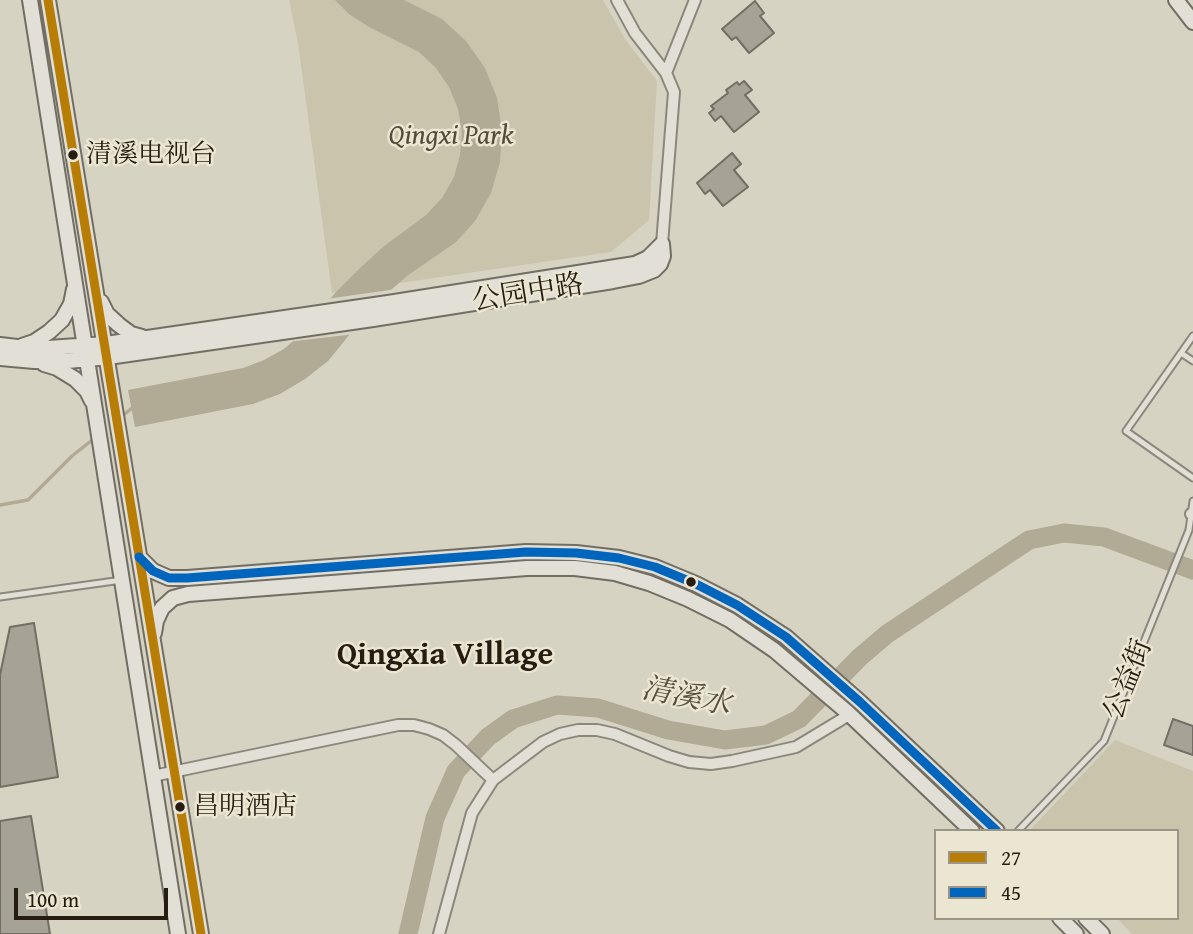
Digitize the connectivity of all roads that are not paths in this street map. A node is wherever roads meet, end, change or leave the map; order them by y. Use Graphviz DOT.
graph roads {
  1 [pos="30,0"];
  2 [pos="48,0"];
  3 [pos="617,0"];
  4 [pos="695,0"];
  5 [pos="1176,0"];
  6 [pos="1193,22"];
  7 [pos="667,73"];
  8 [pos="662,244"];
  9 [pos="75,281"];
  10 [pos="97,293"];
  11 [pos="1193,335"];
  12 [pos="147,338"];
  13 [pos="0,345"];
  14 [pos="17,347"];
  15 [pos="107,350"];
  16 [pos="86,352"];
  17 [pos="1181,353"];
  18 [pos="0,358"];
  19 [pos="34,361"];
  20 [pos="1193,361"];
  21 [pos="95,406"];
  22 [pos="1193,478"];
  23 [pos="1193,501"];
  24 [pos="1192,514"];
  25 [pos="139,557"];
  26 [pos="122,580"];
  27 [pos="0,597"];
  28 [pos="153,641"];
  29 [pos="848,714"];
  30 [pos="175,772"];
  31 [pos="153,776"];
  32 [pos="493,780"];
  33 [pos="970,829"];
  34 [pos="995,829"];
  35 [pos="1020,829"];
  36 [pos="1062,920"];
  37 [pos="1088,920"];
  38 [pos="178,934"];
  39 [pos="201,934"];
  40 [pos="439,934"];
  41 [pos="1076,934"];
  42 [pos="1102,934"];
  1 -- 9 [label="street"];
  2 -- 10 [label="street"];
  3 -- 7 [label="street"];
  4 -- 7 [label="street"];
  5 -- 6 [label="street"];
  7 -- 8 [label="street, 公园中路"];
  8 -- 12 [label="street, 公园中路"];
  8 -- 15 [label="street, 公园中路"];
  9 -- 14 [label="street"];
  9 -- 16 [label="street"];
  10 -- 12 [label="street"];
  10 -- 15 [label="street"];
  11 -- 17 [label="lane"];
  12 -- 15 [label="street"];
  13 -- 14 [label="street"];
  14 -- 16 [label="street"];
  15 -- 16 [label="street"];
  15 -- 25 [label="street"];
  16 -- 19 [label="street"];
  16 -- 21 [label="street"];
  17 -- 20 [label="lane"];
  17 -- 22 [label="lane"];
  18 -- 19 [label="street"];
  19 -- 21 [label="street"];
  21 -- 26 [label="street"];
  23 -- 24 [label="lane, 公益街"];
  24 -- 35 [label="lane, 公益街"];
  25 -- 28 [label="street"];
  25 -- 34 [label="street"];
  26 -- 27 [label="lane"];
  26 -- 31 [label="street"];
  28 -- 29 [label="street"];
  28 -- 30 [label="street"];
  29 -- 32 [label="street"];
  29 -- 33 [label="street"];
  30 -- 31 [label="street"];
  30 -- 32 [label="street"];
  30 -- 39 [label="street"];
  31 -- 38 [label="street"];
  32 -- 40 [label="street"];
  36 -- 41 [label="street"];
  37 -- 42 [label="street"];
}
